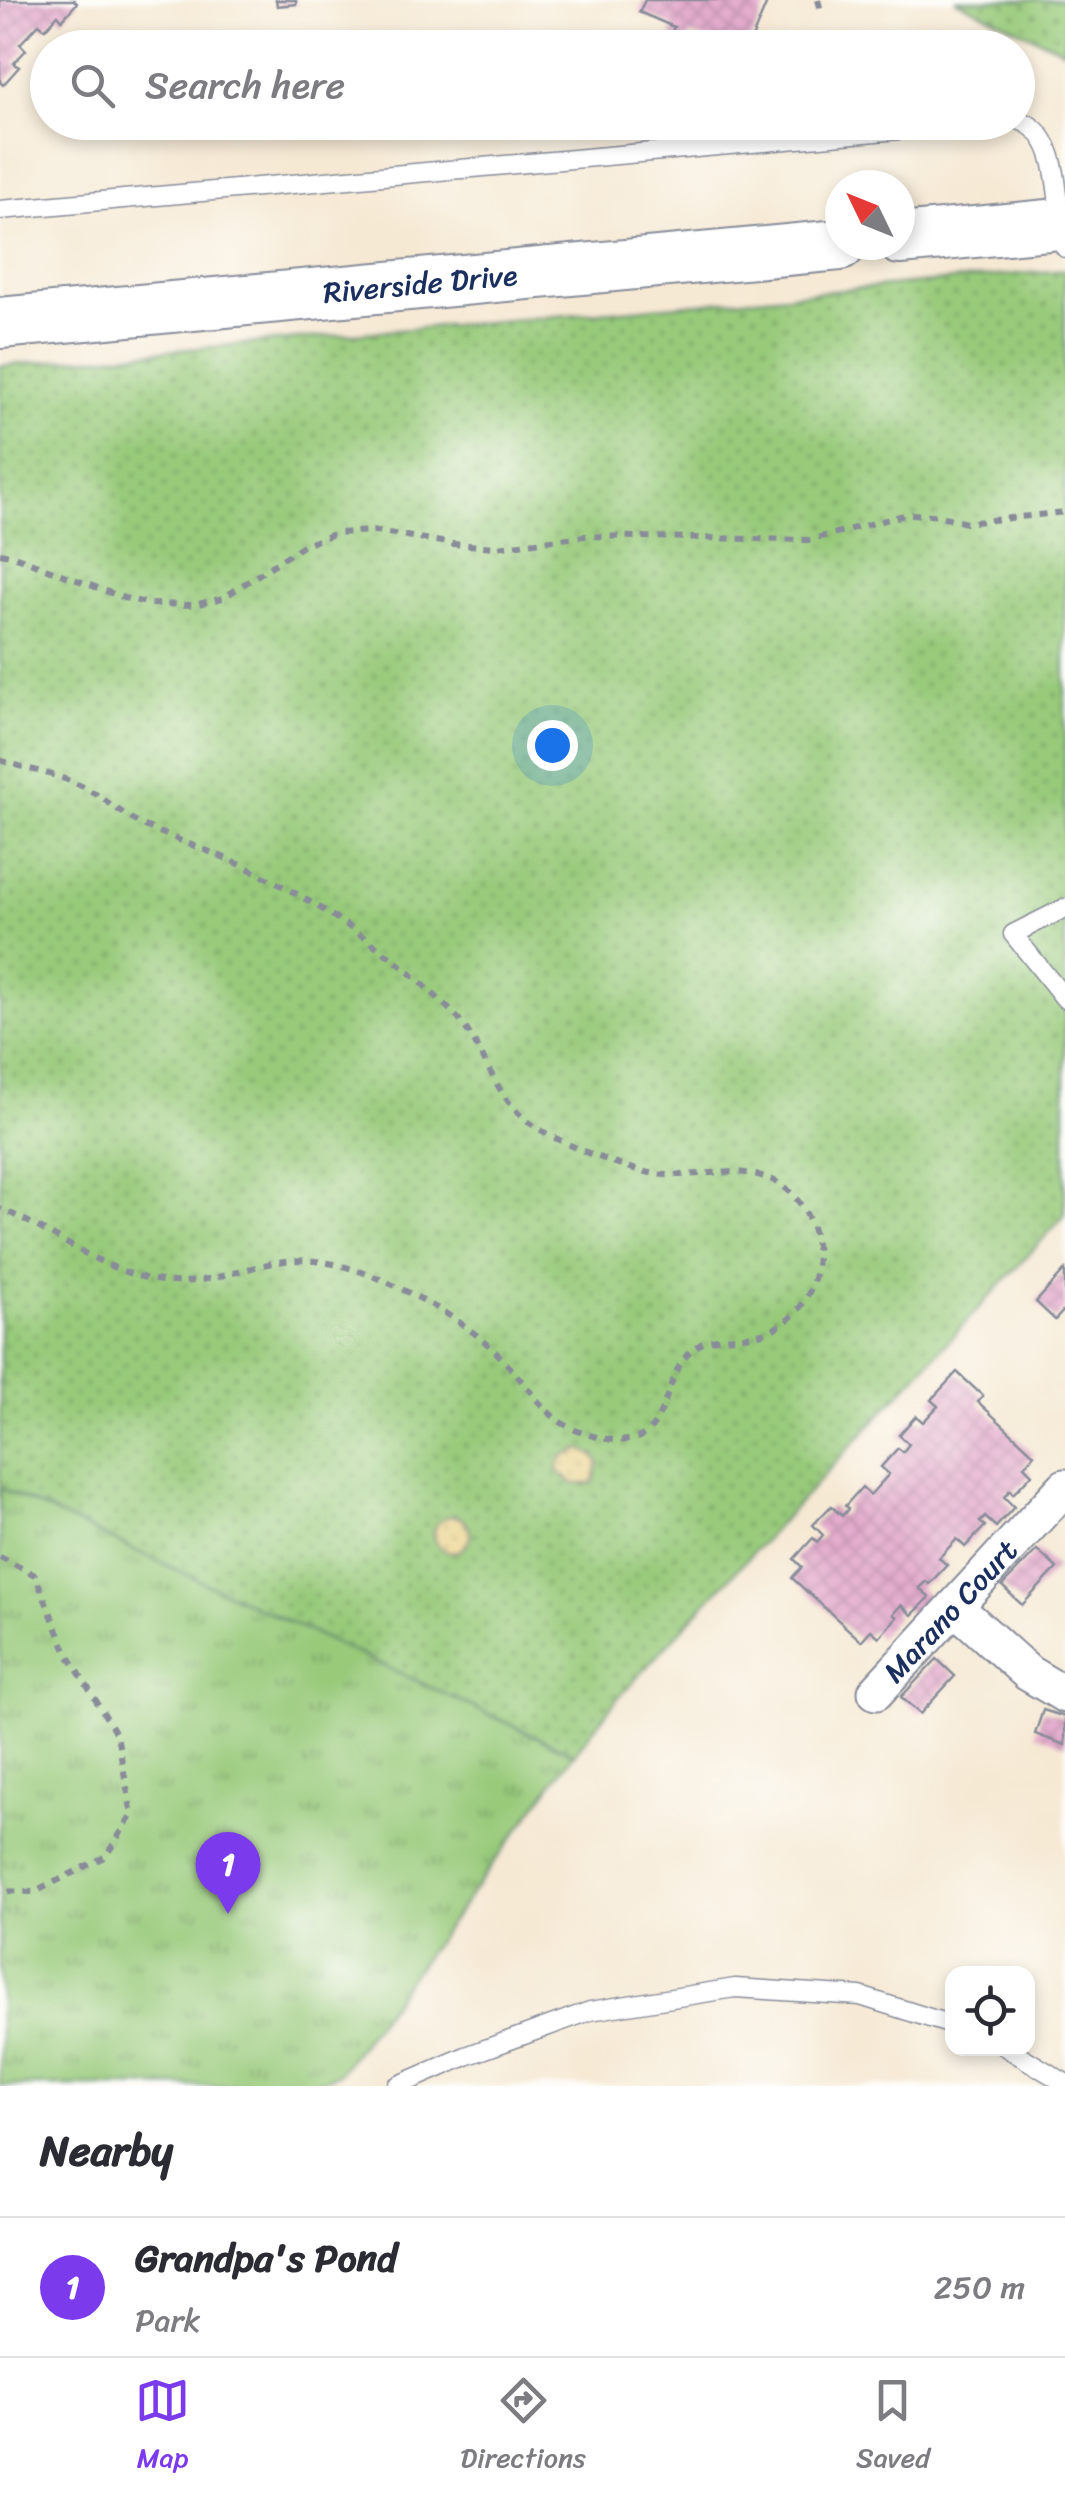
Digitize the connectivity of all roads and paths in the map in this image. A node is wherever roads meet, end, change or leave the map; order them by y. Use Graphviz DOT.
graph roads {
  1 [pos="818,0"];
  2 [pos="822,14"];
  3 [pos="1035,128"];
  4 [pos="786,140"];
  5 [pos="0,210"];
  6 [pos="1063,232"];
  7 [pos="915,238"];
  8 [pos="825,245"];
  9 [pos="0,323"];
  10 [pos="1065,512"];
  11 [pos="0,553"];
  12 [pos="0,760"];
  13 [pos="1065,908"];
  14 [pos="1065,999"];
  15 [pos="0,1209"];
  16 [pos="1065,1487"];
  17 [pos="0,1557"];
  18 [pos="955,1607"];
  19 [pos="876,1692"];
  20 [pos="1065,1695"];
  21 [pos="0,1891"];
  22 [pos="945,2023"];
  23 [pos="1020,2056"];
  24 [pos="1065,2084"];
  25 [pos="397,2086"];
  1 -- 2 [label="path"];
  3 -- 6 [label="lane"];
  4 -- 5 [label="lane"];
  6 -- 7 [label="street"];
  8 -- 9 [label="street, Riverside Drive"];
  10 -- 11 [label="path"];
  12 -- 15 [label="path"];
  13 -- 14 [label="lane"];
  16 -- 18 [label="street, Marano Court"];
  17 -- 21 [label="path"];
  18 -- 19 [label="street, Marano Court"];
  18 -- 20 [label="street"];
  22 -- 25 [label="lane"];
  23 -- 24 [label="lane"];
}
